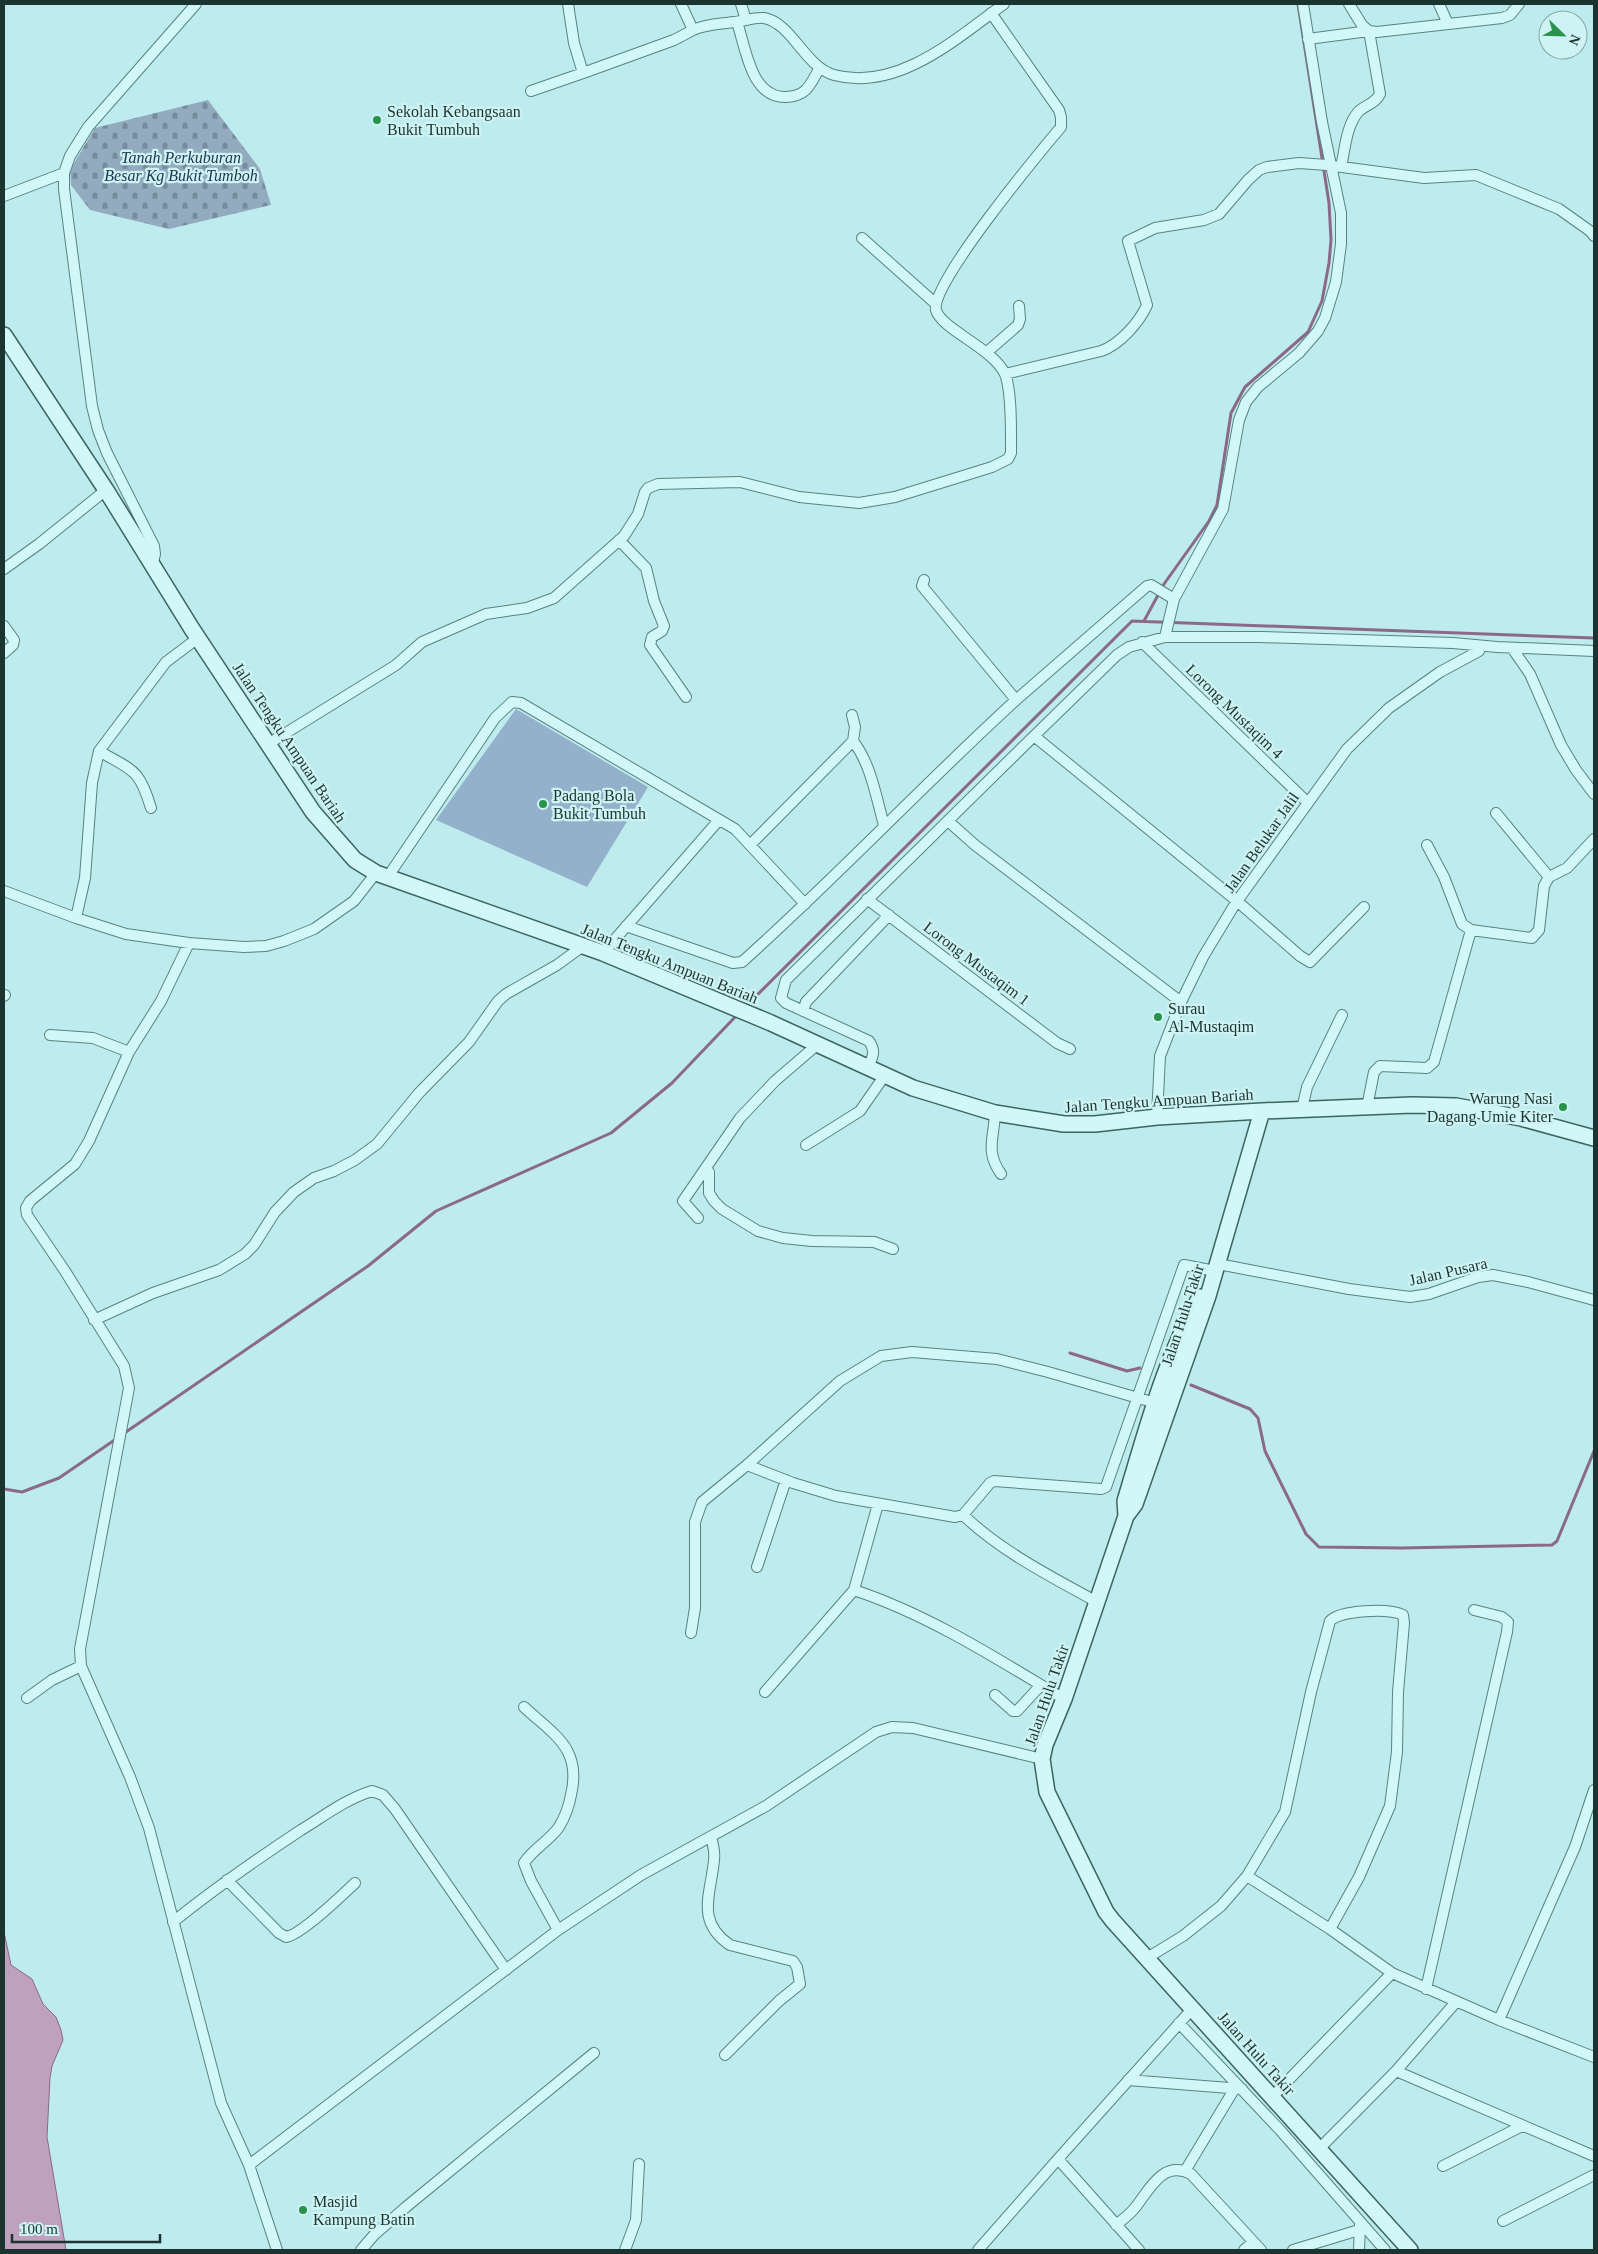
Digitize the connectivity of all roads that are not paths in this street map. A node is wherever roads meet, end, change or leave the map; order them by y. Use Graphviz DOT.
graph roads {
  1 [pos="196,4"];
  2 [pos="568,4"];
  3 [pos="681,4"];
  4 [pos="741,4"];
  5 [pos="1004,4"];
  6 [pos="1303,4"];
  7 [pos="1349,4"];
  8 [pos="1439,4"];
  9 [pos="1518,4"];
  10 [pos="991,13"];
  11 [pos="741,21"];
  12 [pos="1448,24"];
  13 [pos="693,30"];
  14 [pos="1369,32"];
  15 [pos="1308,39"];
  16 [pos="819,69"];
  17 [pos="583,73"];
  18 [pos="531,91"];
  19 [pos="1330,166"];
  20 [pos="64,173"];
  21 [pos="4,196"];
  22 [pos="1594,236"];
  23 [pos="862,238"];
  24 [pos="936,304"];
  25 [pos="1019,306"];
  26 [pos="4,335"];
  27 [pos="987,352"];
  28 [pos="1005,374"];
  29 [pos="106,490"];
  30 [pos="619,540"];
  31 [pos="153,563"];
  32 [pos="4,569"];
  33 [pos="924,580"];
  34 [pos="1172,598"];
  35 [pos="4,626"];
  36 [pos="1166,634"];
  37 [pos="198,638"];
  38 [pos="1142,642"];
  39 [pos="1481,646"];
  40 [pos="1512,648"];
  41 [pos="1594,651"];
  42 [pos="4,653"];
  43 [pos="686,697"];
  44 [pos="1016,700"];
  45 [pos="852,715"];
  46 [pos="1034,736"];
  47 [pos="853,740"];
  48 [pos="268,744"];
  49 [pos="99,751"];
  50 [pos="1594,794"];
  51 [pos="1307,802"];
  52 [pos="151,808"];
  53 [pos="1496,813"];
  54 [pos="719,820"];
  55 [pos="948,821"];
  56 [pos="884,826"];
  57 [pos="1594,839"];
  58 [pos="750,845"];
  59 [pos="1428,845"];
  60 [pos="381,875"];
  61 [pos="1549,877"];
  62 [pos="4,891"];
  63 [pos="867,899"];
  64 [pos="1237,901"];
  65 [pos="805,904"];
  66 [pos="1364,907"];
  67 [pos="888,915"];
  68 [pos="76,918"];
  69 [pos="626,926"];
  70 [pos="1471,930"];
  71 [pos="189,943"];
  72 [pos="583,946"];
  73 [pos="603,953"];
  74 [pos="1181,1002"];
  75 [pos="803,1011"];
  76 [pos="1342,1015"];
  77 [pos="50,1035"];
  78 [pos="818,1044"];
  79 [pos="1070,1049"];
  80 [pos="129,1052"];
  81 [pos="868,1067"];
  82 [pos="885,1075"];
  83 [pos="1367,1107"];
  84 [pos="1302,1109"];
  85 [pos="1262,1111"];
  86 [pos="995,1113"];
  87 [pos="1158,1117"];
  88 [pos="1594,1138"];
  89 [pos="806,1145"];
  90 [pos="705,1169"];
  91 [pos="1001,1174"];
  92 [pos="698,1218"];
  93 [pos="893,1249"];
  94 [pos="1216,1268"];
  95 [pos="1594,1300"];
  96 [pos="94,1320"];
  97 [pos="1137,1398"];
  98 [pos="1163,1405"];
  99 [pos="747,1465"];
  100 [pos="786,1480"];
  101 [pos="878,1504"];
  102 [pos="963,1515"];
  103 [pos="756,1567"];
  104 [pos="854,1590"];
  105 [pos="1097,1602"];
  106 [pos="1474,1610"];
  107 [pos="692,1633"];
  108 [pos="81,1666"];
  109 [pos="1041,1685"];
  110 [pos="765,1692"];
  111 [pos="994,1695"];
  112 [pos="27,1698"];
  113 [pos="1064,1699"];
  114 [pos="524,1707"];
  115 [pos="1042,1759"];
  116 [pos="1594,1790"];
  117 [pos="712,1837"];
  118 [pos="1247,1876"];
  119 [pos="227,1880"];
  120 [pos="355,1883"];
  121 [pos="173,1922"];
  122 [pos="1330,1929"];
  123 [pos="558,1930"];
  124 [pos="1147,1958"];
  125 [pos="506,1970"];
  126 [pos="1392,1973"];
  127 [pos="1426,1989"];
  128 [pos="1456,2002"];
  129 [pos="1193,2008"];
  130 [pos="1499,2020"];
  131 [pos="1179,2023"];
  132 [pos="594,2053"];
  133 [pos="725,2055"];
  134 [pos="1594,2057"];
  135 [pos="1396,2071"];
  136 [pos="1128,2080"];
  137 [pos="1238,2089"];
  138 [pos="1272,2097"];
  139 [pos="1522,2126"];
  140 [pos="1319,2149"];
  141 [pos="1594,2156"];
  142 [pos="1058,2159"];
  143 [pos="639,2164"];
  144 [pos="249,2165"];
  145 [pos="1443,2166"];
  146 [pos="1185,2171"];
  147 [pos="1594,2174"];
  148 [pos="1503,2221"];
  149 [pos="1116,2225"];
  150 [pos="1360,2226"];
  151 [pos="1253,2242"];
  152 [pos="277,2250"];
  153 [pos="360,2250"];
  154 [pos="625,2250"];
  155 [pos="978,2250"];
  156 [pos="1139,2250"];
  157 [pos="1244,2250"];
  158 [pos="1261,2250"];
  159 [pos="1293,2250"];
  160 [pos="1358,2250"];
  161 [pos="1385,2250"];
  162 [pos="1410,2250"];
  1 -- 20 [label="street"];
  2 -- 17 [label="street"];
  3 -- 13 [label="street"];
  4 -- 11 [label="street"];
  5 -- 10 [label="street"];
  6 -- 15 [label="street"];
  7 -- 14 [label="street"];
  8 -- 12 [label="street"];
  9 -- 12 [label="street"];
  10 -- 16 [label="street"];
  10 -- 24 [label="street"];
  11 -- 13 [label="street"];
  11 -- 16 [label="street"];
  11 -- 16 [label="street"];
  12 -- 14 [label="street"];
  13 -- 17 [label="street"];
  14 -- 15 [label="street"];
  14 -- 19 [label="street"];
  15 -- 19 [label="street"];
  17 -- 18 [label="street"];
  19 -- 22 [label="street"];
  19 -- 28 [label="street"];
  19 -- 34 [label="street"];
  20 -- 21 [label="street"];
  20 -- 31 [label="street"];
  23 -- 24 [label="street"];
  24 -- 27 [label="street"];
  25 -- 27 [label="street"];
  26 -- 29 [label="main road, Jalan Tengku Ampuan Bariah"];
  27 -- 28 [label="street"];
  28 -- 30 [label="street"];
  29 -- 31 [label="main road, Jalan Tengku Ampuan Bariah"];
  29 -- 32 [label="street"];
  30 -- 43 [label="street"];
  30 -- 48 [label="street"];
  31 -- 37 [label="main road, Jalan Tengku Ampuan Bariah"];
  33 -- 44 [label="street"];
  34 -- 36 [label="street"];
  34 -- 44 [label="street"];
  35 -- 42 [label="street"];
  36 -- 38 [label="street"];
  36 -- 39 [label="street"];
  37 -- 48 [label="main road, Jalan Tengku Ampuan Bariah"];
  37 -- 49 [label="street"];
  38 -- 46 [label="street"];
  38 -- 51 [label="street, Lorong Mustaqim 4"];
  39 -- 40 [label="street"];
  39 -- 51 [label="street, Jalan Belukar Jalil"];
  40 -- 41 [label="street"];
  40 -- 50 [label="street"];
  44 -- 56 [label="street"];
  45 -- 47 [label="street"];
  46 -- 55 [label="street"];
  46 -- 64 [label="street"];
  47 -- 56 [label="street"];
  47 -- 58 [label="street"];
  48 -- 60 [label="main road, Jalan Tengku Ampuan Bariah"];
  49 -- 52 [label="street"];
  49 -- 68 [label="street"];
  51 -- 64 [label="street, Jalan Belukar Jalil"];
  53 -- 61 [label="street"];
  54 -- 58 [label="street"];
  54 -- 60 [label="street"];
  54 -- 69 [label="street"];
  55 -- 63 [label="street"];
  55 -- 74 [label="street"];
  56 -- 65 [label="street"];
  57 -- 61 [label="street"];
  58 -- 65 [label="street"];
  59 -- 70 [label="street"];
  60 -- 71 [label="street"];
  60 -- 72 [label="main road, Jalan Tengku Ampuan Bariah"];
  61 -- 70 [label="street"];
  62 -- 68 [label="street"];
  63 -- 67 [label="street, Lorong Mustaqim 1"];
  63 -- 75 [label="street"];
  64 -- 66 [label="street"];
  64 -- 74 [label="street, Jalan Belukar Jalil"];
  65 -- 69 [label="street"];
  67 -- 75 [label="street"];
  67 -- 79 [label="street, Lorong Mustaqim 1"];
  68 -- 71 [label="street"];
  69 -- 73 [label="street"];
  70 -- 83 [label="street"];
  71 -- 80 [label="street"];
  72 -- 73 [label="main road, Jalan Tengku Ampuan Bariah"];
  72 -- 96 [label="street"];
  73 -- 78 [label="main road, Jalan Tengku Ampuan Bariah"];
  74 -- 87 [label="street, Jalan Belukar Jalil"];
  75 -- 81 [label="street"];
  76 -- 84 [label="street"];
  77 -- 80 [label="street"];
  78 -- 81 [label="main road, Jalan Tengku Ampuan Bariah"];
  78 -- 90 [label="street"];
  80 -- 96 [label="street"];
  81 -- 82 [label="main road, Jalan Tengku Ampuan Bariah"];
  82 -- 86 [label="main road, Jalan Tengku Ampuan Bariah"];
  82 -- 89 [label="street"];
  83 -- 84 [label="main road, Jalan Tengku Ampuan Bariah"];
  83 -- 88 [label="main road, Jalan Tengku Ampuan Bariah"];
  84 -- 85 [label="main road, Jalan Tengku Ampuan Bariah"];
  85 -- 87 [label="main road, Jalan Tengku Ampuan Bariah"];
  85 -- 94 [label="main road, Jalan Hulu Takir"];
  86 -- 87 [label="main road, Jalan Tengku Ampuan Bariah"];
  86 -- 91 [label="street"];
  90 -- 92 [label="street"];
  90 -- 93 [label="street"];
  94 -- 95 [label="street, Jalan Pusara"];
  94 -- 97 [label="street, Jalan Pusara"];
  94 -- 98 [label="main road, Jalan Hulu Takir"];
  96 -- 108 [label="street"];
  97 -- 98 [label="street"];
  97 -- 99 [label="street"];
  97 -- 102 [label="street"];
  98 -- 105 [label="main road, Jalan Hulu Takir"];
  99 -- 100 [label="street"];
  99 -- 107 [label="street"];
  100 -- 101 [label="street"];
  100 -- 103 [label="street"];
  101 -- 102 [label="street"];
  101 -- 104 [label="street"];
  102 -- 105 [label="street"];
  104 -- 109 [label="street"];
  104 -- 110 [label="street"];
  105 -- 113 [label="main road, Jalan Hulu Takir"];
  106 -- 127 [label="street"];
  108 -- 112 [label="street"];
  108 -- 121 [label="street"];
  109 -- 111 [label="street"];
  109 -- 113 [label="street"];
  113 -- 115 [label="main road, Jalan Hulu Takir"];
  114 -- 123 [label="street"];
  115 -- 117 [label="street"];
  115 -- 124 [label="main road, Jalan Hulu Takir"];
  116 -- 130 [label="street"];
  117 -- 123 [label="street"];
  117 -- 133 [label="street"];
  118 -- 122 [label="street"];
  118 -- 122 [label="street"];
  118 -- 124 [label="street"];
  119 -- 120 [label="street"];
  119 -- 121 [label="street"];
  119 -- 125 [label="street"];
  121 -- 144 [label="street"];
  122 -- 126 [label="street"];
  123 -- 125 [label="street"];
  124 -- 129 [label="main road, Jalan Hulu Takir"];
  125 -- 144 [label="street"];
  126 -- 127 [label="street"];
  126 -- 138 [label="street"];
  127 -- 128 [label="street"];
  128 -- 130 [label="street"];
  128 -- 135 [label="street"];
  129 -- 131 [label="street"];
  129 -- 138 [label="main road, Jalan Hulu Takir"];
  130 -- 134 [label="street"];
  131 -- 136 [label="street"];
  131 -- 137 [label="street"];
  132 -- 153 [label="street"];
  135 -- 139 [label="street"];
  135 -- 140 [label="street"];
  136 -- 137 [label="street"];
  136 -- 142 [label="street"];
  137 -- 146 [label="street"];
  137 -- 150 [label="street"];
  138 -- 140 [label="main road, Jalan Hulu Takir"];
  139 -- 141 [label="street"];
  139 -- 145 [label="street"];
  140 -- 162 [label="main road, Jalan Hulu Takir"];
  142 -- 149 [label="street"];
  142 -- 155 [label="street"];
  143 -- 154 [label="street"];
  144 -- 152 [label="street"];
  146 -- 149 [label="street"];
  146 -- 151 [label="street"];
  147 -- 148 [label="street"];
  149 -- 156 [label="street"];
  150 -- 159 [label="street"];
  150 -- 160 [label="street"];
  150 -- 161 [label="street"];
  151 -- 157 [label="street"];
  151 -- 158 [label="street"];
}
